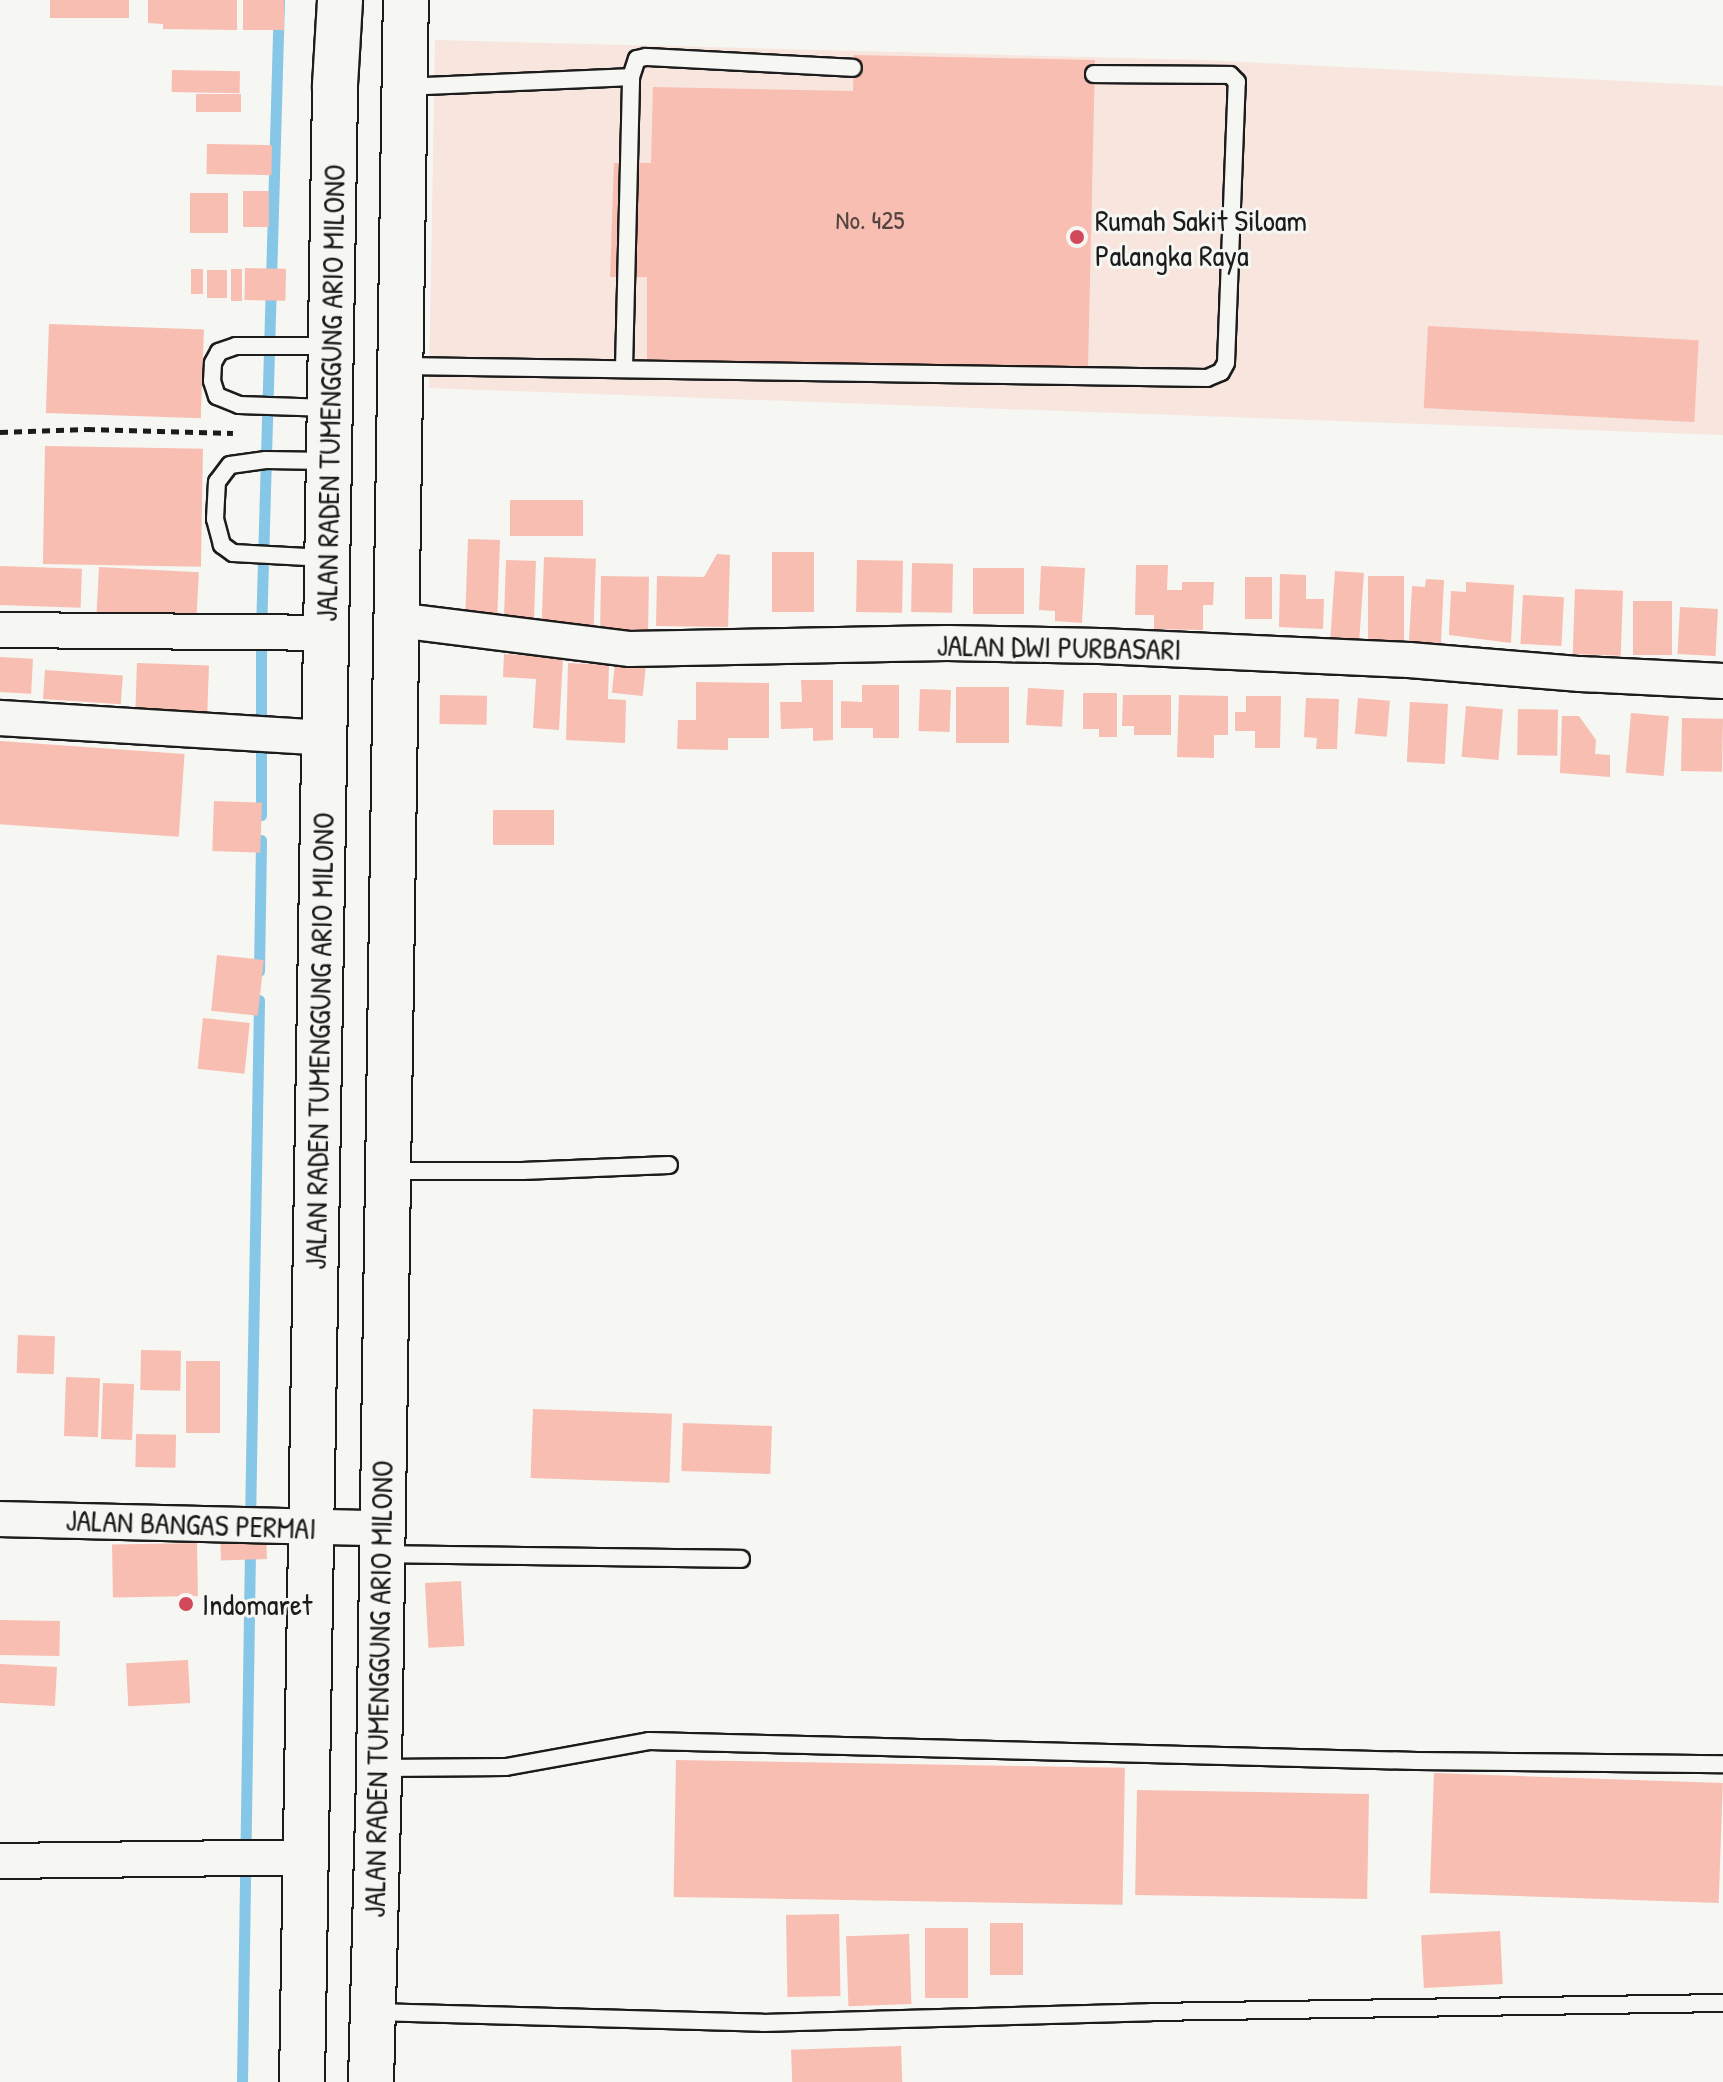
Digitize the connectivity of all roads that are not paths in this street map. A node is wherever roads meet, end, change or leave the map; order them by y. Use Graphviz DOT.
graph roads {
  1 [pos="340,0"];
  2 [pos="406,0"];
  3 [pos="853,68"];
  4 [pos="1094,74"];
  5 [pos="631,77"];
  6 [pos="335,85"];
  7 [pos="403,87"];
  8 [pos="331,346"];
  9 [pos="401,366"];
  10 [pos="624,368"];
  11 [pos="330,408"];
  12 [pos="329,462"];
  13 [pos="327,558"];
  14 [pos="397,620"];
  15 [pos="0,630"];
  16 [pos="325,633"];
  17 [pos="1723,681"];
  18 [pos="0,718"];
  19 [pos="324,738"];
  20 [pos="669,1165"];
  21 [pos="387,1171"];
  22 [pos="0,1519"];
  23 [pos="312,1528"];
  24 [pos="381,1541"];
  25 [pos="741,1559"];
  26 [pos="1723,1764"];
  27 [pos="379,1768"];
  28 [pos="287,1857"];
  29 [pos="0,1861"];
  30 [pos="1723,2003"];
  31 [pos="372,2012"];
  32 [pos="302,2082"];
  33 [pos="371,2082"];
  1 -- 6 [label="highway, JALAN RADEN TUMENGGUNG ARIO MILONO"];
  2 -- 7 [label="highway, JALAN RADEN TUMENGGUNG ARIO MILONO"];
  3 -- 5 [label="lane"];
  4 -- 10 [label="lane"];
  5 -- 7 [label="lane"];
  5 -- 10 [label="lane"];
  6 -- 7 [label="highway"];
  6 -- 8 [label="highway, JALAN RADEN TUMENGGUNG ARIO MILONO"];
  7 -- 9 [label="highway, JALAN RADEN TUMENGGUNG ARIO MILONO"];
  8 -- 11 [label="highway, JALAN RADEN TUMENGGUNG ARIO MILONO"];
  8 -- 11 [label="lane"];
  9 -- 10 [label="lane"];
  9 -- 14 [label="highway, JALAN RADEN TUMENGGUNG ARIO MILONO"];
  11 -- 12 [label="highway, JALAN RADEN TUMENGGUNG ARIO MILONO"];
  12 -- 13 [label="highway, JALAN RADEN TUMENGGUNG ARIO MILONO"];
  12 -- 13 [label="lane"];
  13 -- 16 [label="highway, JALAN RADEN TUMENGGUNG ARIO MILONO"];
  14 -- 17 [label="street, JALAN DWI PURBASARI"];
  14 -- 21 [label="highway, JALAN RADEN TUMENGGUNG ARIO MILONO"];
  15 -- 16 [label="street"];
  16 -- 19 [label="highway, JALAN RADEN TUMENGGUNG ARIO MILONO"];
  18 -- 19 [label="street"];
  19 -- 23 [label="highway, JALAN RADEN TUMENGGUNG ARIO MILONO"];
  20 -- 21 [label="lane"];
  21 -- 24 [label="highway, JALAN RADEN TUMENGGUNG ARIO MILONO"];
  22 -- 23 [label="street, JALAN BANGAS PERMAI"];
  23 -- 24 [label="street, JALAN BANGAS PERMAI"];
  23 -- 28 [label="highway, JALAN RADEN TUMENGGUNG ARIO MILONO"];
  24 -- 25 [label="lane"];
  24 -- 27 [label="highway, JALAN RADEN TUMENGGUNG ARIO MILONO"];
  26 -- 27 [label="lane"];
  27 -- 31 [label="highway, JALAN RADEN TUMENGGUNG ARIO MILONO"];
  28 -- 29 [label="street"];
  28 -- 32 [label="highway, JALAN RADEN TUMENGGUNG ARIO MILONO"];
  30 -- 31 [label="lane"];
  31 -- 33 [label="highway, JALAN RADEN TUMENGGUNG ARIO MILONO"];
}
